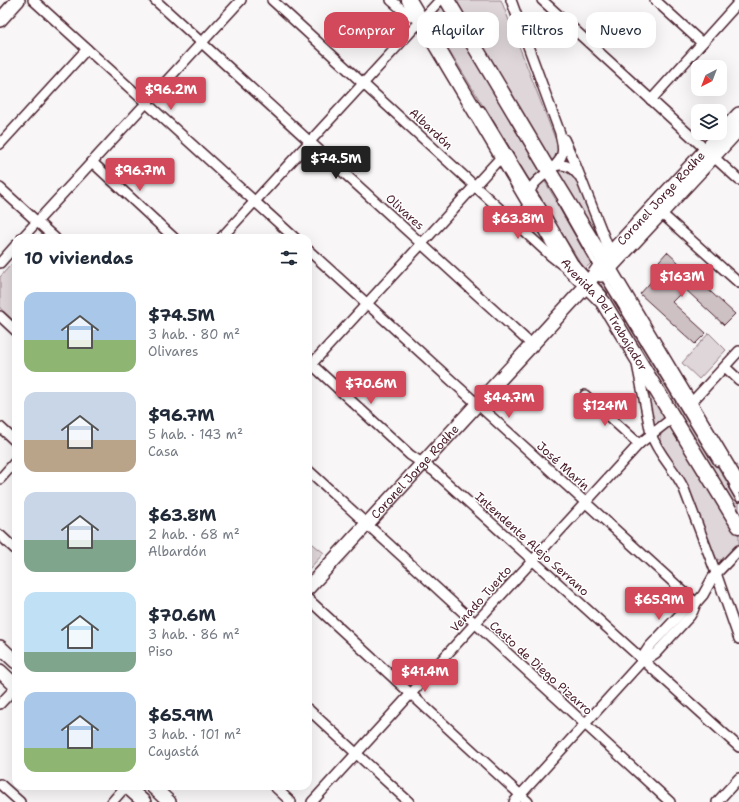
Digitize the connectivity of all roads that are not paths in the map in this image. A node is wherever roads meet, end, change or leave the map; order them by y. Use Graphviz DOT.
graph roads {
  1 [pos="18,0"];
  2 [pos="33,0"];
  3 [pos="155,0"];
  4 [pos="240,0"];
  5 [pos="272,0"];
  6 [pos="391,0"];
  7 [pos="409,0"];
  8 [pos="440,0"];
  9 [pos="447,0"];
  10 [pos="511,0"];
  11 [pos="542,0"];
  12 [pos="655,0"];
  13 [pos="739,2"];
  14 [pos="420,12"];
  15 [pos="429,12"];
  16 [pos="448,12"];
  17 [pos="417,16"];
  18 [pos="0,20"];
  19 [pos="417,25"];
  20 [pos="202,42"];
  21 [pos="702,43"];
  22 [pos="441,48"];
  23 [pos="87,49"];
  24 [pos="363,83"];
  25 [pos="651,100"];
  26 [pos="146,103"];
  27 [pos="480,106"];
  28 [pos="739,114"];
  29 [pos="739,129"];
  30 [pos="560,132"];
  31 [pos="310,142"];
  32 [pos="0,144"];
  33 [pos="709,153"];
  34 [pos="502,156"];
  35 [pos="92,162"];
  36 [pos="548,173"];
  37 [pos="739,180"];
  38 [pos="583,183"];
  39 [pos="475,186"];
  40 [pos="0,188"];
  41 [pos="531,189"];
  42 [pos="556,195"];
  43 [pos="255,202"];
  44 [pos="530,204"];
  45 [pos="661,212"];
  46 [pos="37,222"];
  47 [pos="26,234"];
  48 [pos="50,234"];
  49 [pos="170,234"];
  50 [pos="225,234"];
  51 [pos="291,234"];
  52 [pos="422,244"];
  53 [pos="12,250"];
  54 [pos="312,254"];
  55 [pos="0,263"];
  56 [pos="576,270"];
  57 [pos="601,270"];
  58 [pos="739,284"];
  59 [pos="608,300"];
  60 [pos="367,304"];
  61 [pos="0,316"];
  62 [pos="12,327"];
  63 [pos="642,330"];
  64 [pos="532,345"];
  65 [pos="739,351"];
  66 [pos="635,356"];
  67 [pos="312,361"];
  68 [pos="312,367"];
  69 [pos="725,367"];
  70 [pos="739,380"];
  71 [pos="585,395"];
  72 [pos="477,404"];
  73 [pos="690,404"];
  74 [pos="673,418"];
  75 [pos="0,427"];
  76 [pos="652,434"];
  77 [pos="12,438"];
  78 [pos="639,444"];
  79 [pos="423,464"];
  80 [pos="12,465"];
  81 [pos="719,466"];
  82 [pos="312,474"];
  83 [pos="0,478"];
  84 [pos="735,486"];
  85 [pos="739,499"];
  86 [pos="585,502"];
  87 [pos="367,524"];
  88 [pos="739,526"];
  89 [pos="0,535"];
  90 [pos="12,546"];
  91 [pos="739,550"];
  92 [pos="533,560"];
  93 [pos="716,573"];
  94 [pos="312,584"];
  95 [pos="312,603"];
  96 [pos="696,603"];
  97 [pos="475,623"];
  98 [pos="739,640"];
  99 [pos="0,647"];
  100 [pos="12,658"];
  101 [pos="643,660"];
  102 [pos="0,671"];
  103 [pos="12,682"];
  104 [pos="12,690"];
  105 [pos="411,694"];
  106 [pos="0,704"];
  107 [pos="312,713"];
  108 [pos="585,724"];
  109 [pos="739,747"];
  110 [pos="356,754"];
  111 [pos="739,778"];
  112 [pos="0,784"];
  113 [pos="122,790"];
  114 [pos="130,790"];
  115 [pos="156,790"];
  116 [pos="278,790"];
  117 [pos="517,799"];
  118 [pos="20,802"];
  119 [pos="112,802"];
  120 [pos="144,802"];
  121 [pos="169,802"];
  122 [pos="291,802"];
  123 [pos="312,802"];
  124 [pos="409,802"];
  125 [pos="528,802"];
  126 [pos="670,802"];
  127 [pos="717,802"];
  1 -- 18 [label="main road"];
  2 -- 23 [label="street"];
  3 -- 20 [label="street, Olivares"];
  4 -- 20 [label="street"];
  5 -- 24 [label="street, Albardón"];
  6 -- 17 [label="street"];
  7 -- 14 [label="main road, Avenida Del Trabajador"];
  8 -- 15 [label="street"];
  8 -- 16 [label="lane"];
  9 -- 36 [label="main road, Avenida Del Trabajador"];
  10 -- 30 [label="street"];
  11 -- 25 [label="street"];
  12 -- 21 [label="street"];
  13 -- 21 [label="street"];
  19 -- 24 [label="street"];
  20 -- 26 [label="street"];
  20 -- 31 [label="street, Olivares"];
  21 -- 25 [label="street"];
  22 -- 34 [label="main road, Avenida Del Trabajador"];
  23 -- 26 [label="street"];
  23 -- 32 [label="street"];
  24 -- 31 [label="street"];
  24 -- 39 [label="street, Albardón"];
  25 -- 33 [label="street"];
  26 -- 35 [label="street"];
  26 -- 43 [label="street"];
  27 -- 41 [label="lane"];
  28 -- 33 [label="main road, Coronel Jorge Rodhe"];
  29 -- 33 [label="main road, Coronel Jorge Rodhe"];
  30 -- 36 [label="street"];
  30 -- 38 [label="street"];
  31 -- 43 [label="street"];
  31 -- 52 [label="street, Olivares"];
  33 -- 37 [label="street"];
  33 -- 45 [label="main road, Coronel Jorge Rodhe"];
  33 -- 57 [label="main road, Coronel Jorge Rodhe"];
  34 -- 39 [label="street"];
  34 -- 44 [label="main road, Avenida Del Trabajador"];
  35 -- 46 [label="street"];
  35 -- 49 [label="street"];
  36 -- 38 [label="street"];
  36 -- 41 [label="street"];
  36 -- 57 [label="main road, Avenida Del Trabajador"];
  38 -- 57 [label="street"];
  39 -- 52 [label="street"];
  39 -- 56 [label="street, Albardón"];
  40 -- 46 [label="street"];
  41 -- 44 [label="street"];
  41 -- 57 [label="lane"];
  42 -- 57 [label="lane"];
  43 -- 50 [label="street"];
  43 -- 51 [label="street"];
  44 -- 56 [label="main road, Avenida Del Trabajador"];
  45 -- 57 [label="main road, Coronel Jorge Rodhe"];
  45 -- 58 [label="street"];
  46 -- 47 [label="street"];
  46 -- 48 [label="street"];
  52 -- 60 [label="street"];
  52 -- 64 [label="street, Olivares"];
  53 -- 55 [label="street"];
  54 -- 60 [label="street, José Marín"];
  56 -- 56 [label="street"];
  56 -- 57 [label="main road, Avenida Del Trabajador"];
  57 -- 59 [label="lane"];
  57 -- 64 [label="main road, Coronel Jorge Rodhe"];
  57 -- 66 [label="main road, Avenida Del Trabajador"];
  57 -- 73 [label="main road, Avenida Del Trabajador"];
  57 -- 81 [label="lane"];
  60 -- 67 [label="street"];
  60 -- 72 [label="street, José Marín"];
  61 -- 62 [label="street"];
  63 -- 63 [label="street"];
  64 -- 72 [label="main road, Coronel Jorge Rodhe"];
  65 -- 69 [label="street"];
  66 -- 74 [label="main road, Avenida Del Trabajador"];
  66 -- 76 [label="street"];
  68 -- 79 [label="street, Intendente Alejo Serrano"];
  69 -- 70 [label="street"];
  69 -- 73 [label="street"];
  71 -- 78 [label="street"];
  72 -- 79 [label="main road, Coronel Jorge Rodhe"];
  72 -- 86 [label="street, José Marín"];
  73 -- 84 [label="main road, Avenida Del Trabajador"];
  74 -- 76 [label="street, Venado Tuerto"];
  74 -- 88 [label="main road, Avenida Del Trabajador"];
  75 -- 77 [label="street"];
  76 -- 78 [label="street, Venado Tuerto"];
  76 -- 93 [label="street"];
  78 -- 86 [label="street, Venado Tuerto"];
  79 -- 87 [label="main road, Coronel Jorge Rodhe"];
  79 -- 92 [label="street, Intendente Alejo Serrano"];
  80 -- 83 [label="street"];
  82 -- 87 [label="street, Casto de Diego Pizarro"];
  84 -- 85 [label="lane"];
  86 -- 92 [label="street, Venado Tuerto"];
  86 -- 96 [label="street, José Marín"];
  87 -- 94 [label="main road, Coronel Jorge Rodhe"];
  87 -- 97 [label="street, Casto de Diego Pizarro"];
  89 -- 90 [label="street"];
  91 -- 93 [label="street"];
  92 -- 97 [label="street, Venado Tuerto"];
  92 -- 101 [label="street, Intendente Alejo Serrano"];
  93 -- 96 [label="street"];
  93 -- 98 [label="street"];
  95 -- 105 [label="street"];
  96 -- 101 [label="street"];
  97 -- 105 [label="street, Venado Tuerto"];
  97 -- 108 [label="street, Casto de Diego Pizarro"];
  99 -- 100 [label="main road"];
  101 -- 108 [label="street"];
  101 -- 109 [label="street, Intendente Alejo Serrano"];
  102 -- 103 [label="main road"];
  104 -- 106 [label="street"];
  105 -- 110 [label="street, Venado Tuerto"];
  105 -- 117 [label="street"];
  107 -- 110 [label="street"];
  108 -- 117 [label="street"];
  108 -- 126 [label="street, Casto de Diego Pizarro"];
  110 -- 123 [label="street, Venado Tuerto"];
  110 -- 124 [label="street"];
  111 -- 127 [label="street"];
  112 -- 118 [label="street"];
  113 -- 119 [label="street"];
  114 -- 120 [label="main road"];
  115 -- 121 [label="main road"];
  116 -- 122 [label="street"];
  117 -- 125 [label="street"];
}
